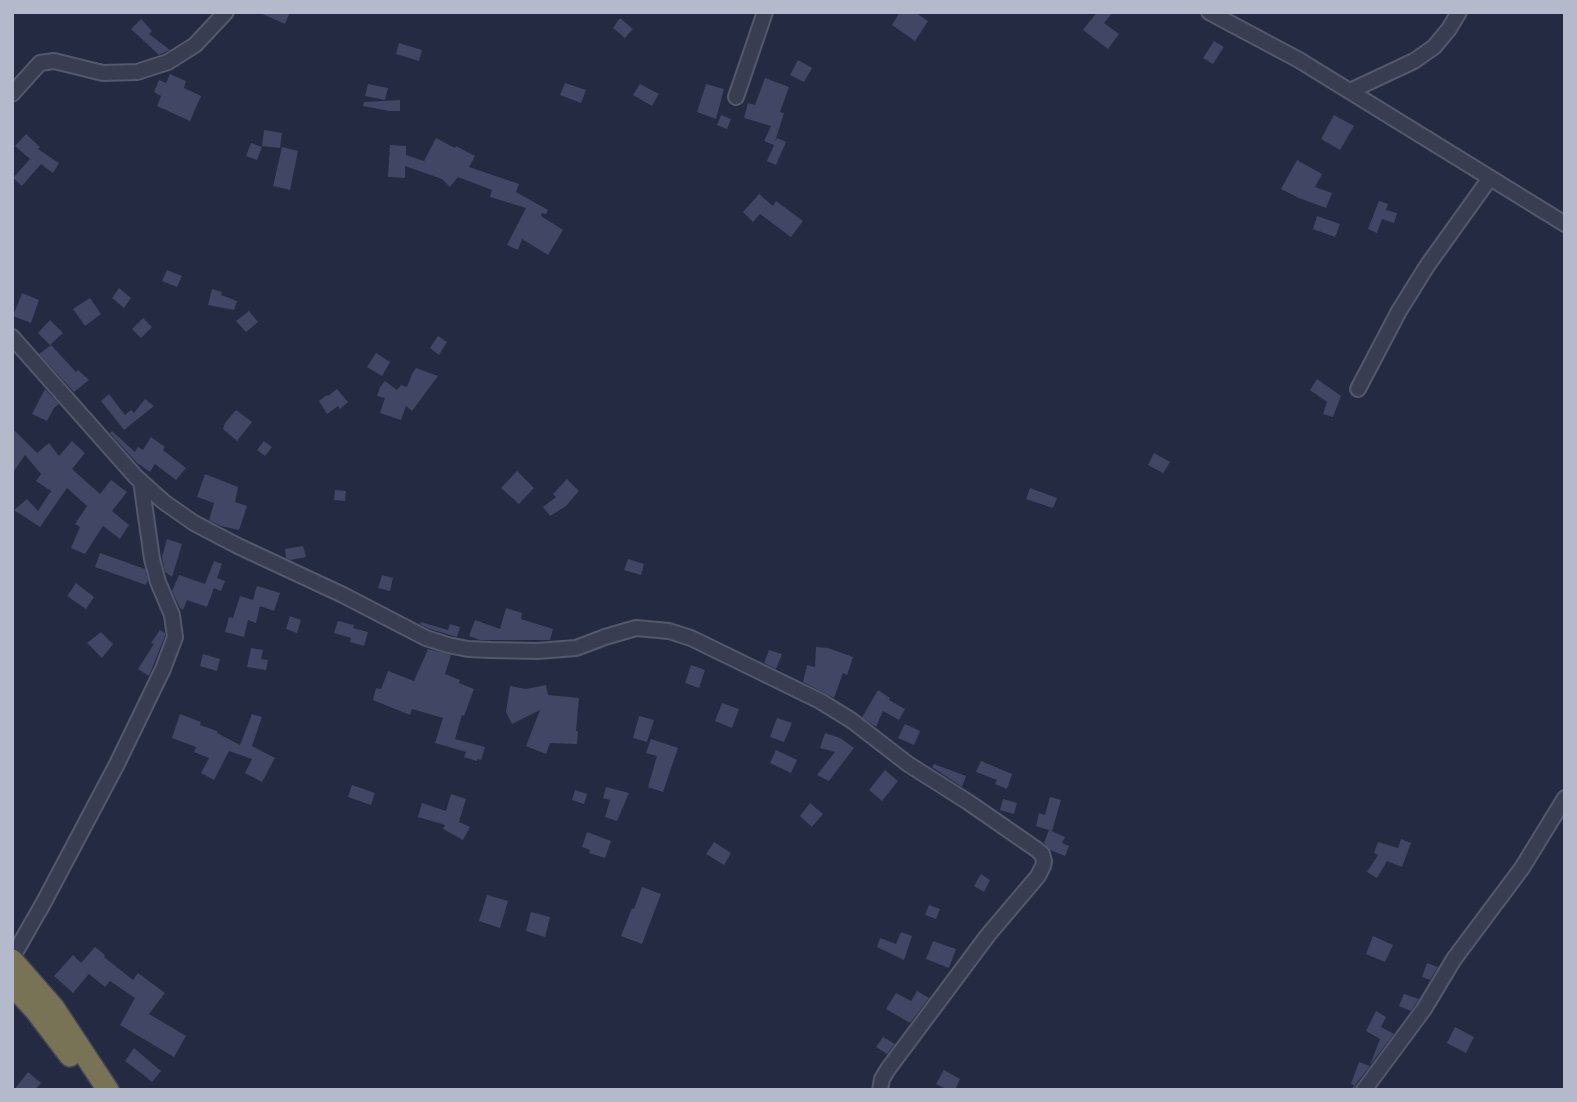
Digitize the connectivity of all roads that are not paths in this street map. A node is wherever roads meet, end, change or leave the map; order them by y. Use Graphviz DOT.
graph roads {
  1 [pos="226,12"];
  2 [pos="765,12"];
  3 [pos="1209,12"];
  4 [pos="1458,12"];
  5 [pos="1350,91"];
  6 [pos="12,94"];
  7 [pos="736,97"];
  8 [pos="1490,178"];
  9 [pos="1565,224"];
  10 [pos="12,337"];
  11 [pos="1358,389"];
  12 [pos="141,481"];
  13 [pos="1565,798"];
  14 [pos="12,959"];
  15 [pos="12,985"];
  16 [pos="93,1090"];
  17 [pos="108,1090"];
  18 [pos="880,1090"];
  19 [pos="1364,1090"];
  1 -- 6 [label="street"];
  2 -- 7 [label="street"];
  3 -- 5 [label="street"];
  4 -- 5 [label="street"];
  5 -- 8 [label="street"];
  8 -- 9 [label="street"];
  8 -- 11 [label="street"];
  10 -- 12 [label="street"];
  12 -- 14 [label="street"];
  12 -- 18 [label="street"];
  13 -- 19 [label="street"];
  14 -- 17 [label="highway"];
  15 -- 16 [label="highway"];
}
